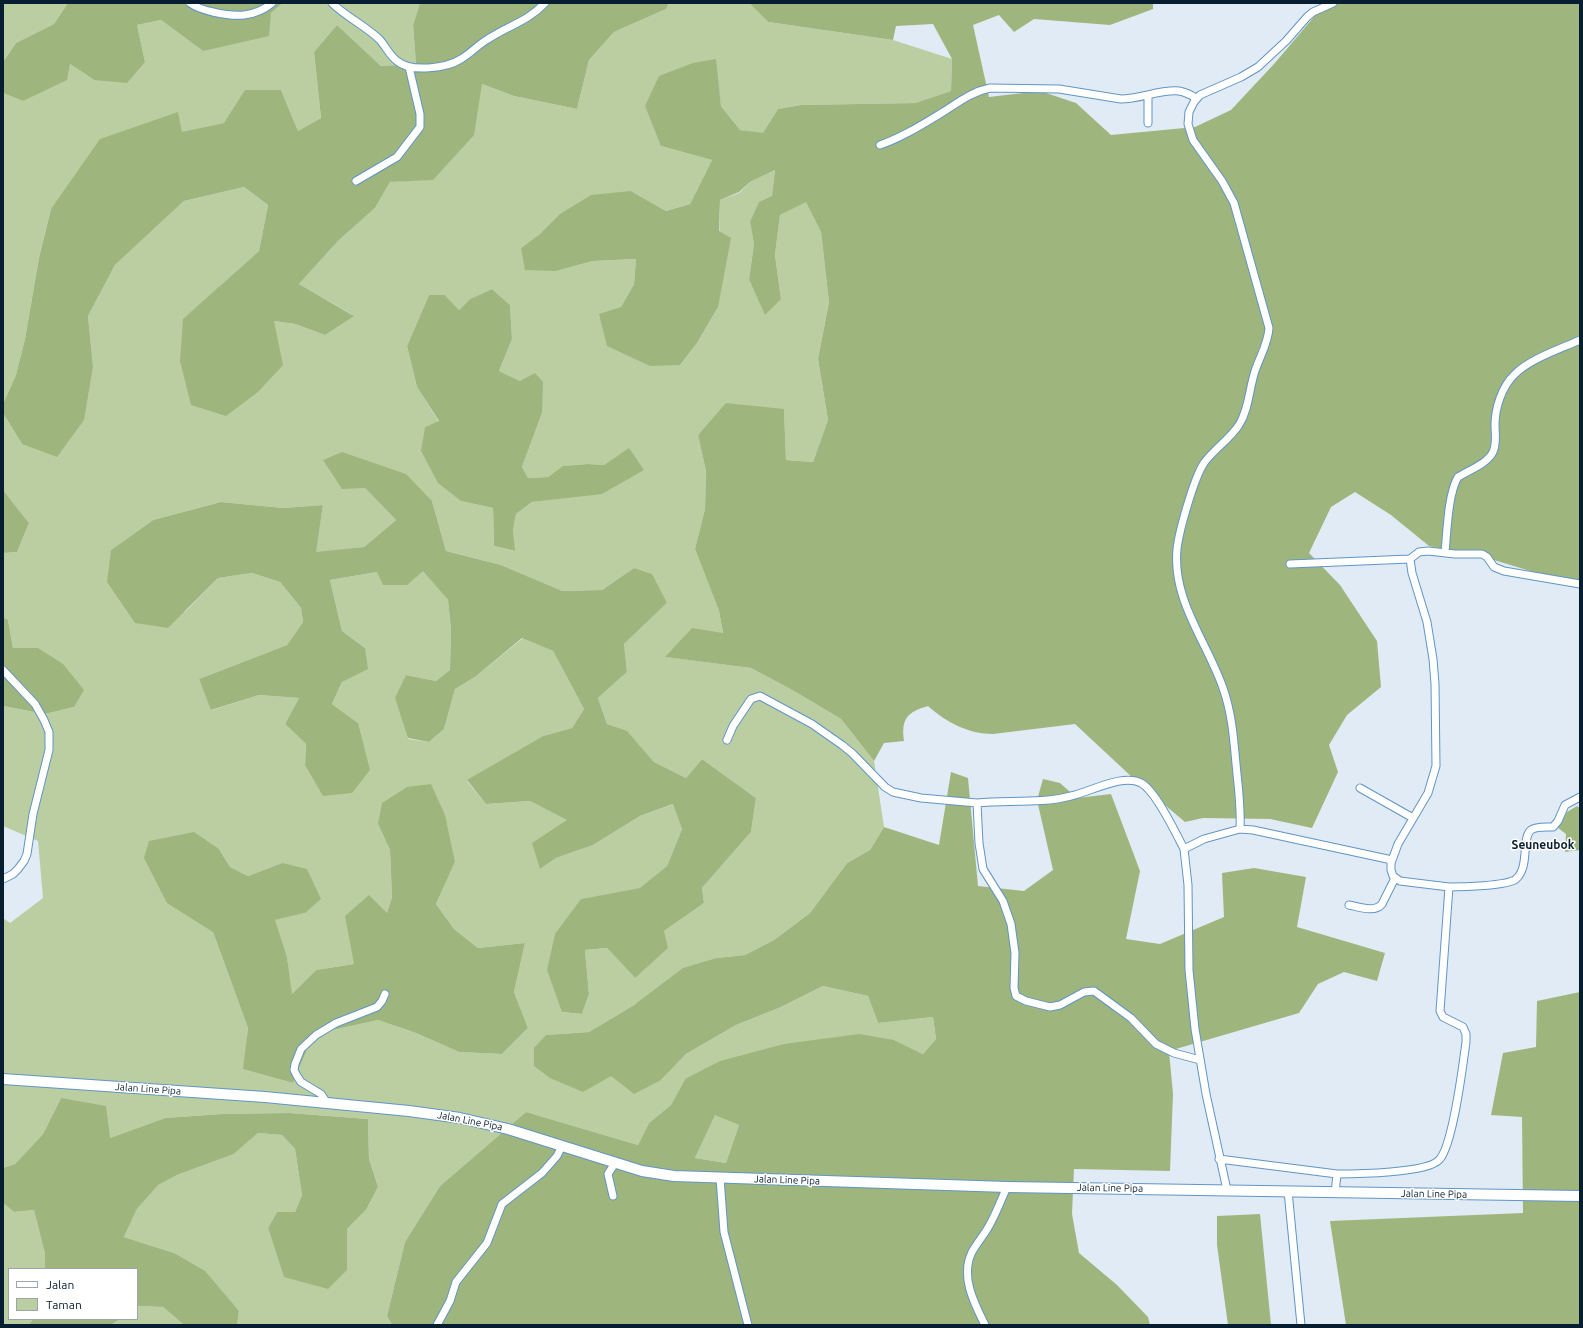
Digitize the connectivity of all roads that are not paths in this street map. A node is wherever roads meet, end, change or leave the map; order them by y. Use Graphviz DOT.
graph roads {
  1 [pos="190,3"];
  2 [pos="272,3"];
  3 [pos="332,3"];
  4 [pos="545,3"];
  5 [pos="1333,3"];
  6 [pos="408,67"];
  7 [pos="1148,96"];
  8 [pos="1196,98"];
  9 [pos="1148,123"];
  10 [pos="880,145"];
  11 [pos="356,181"];
  12 [pos="1580,340"];
  13 [pos="1445,552"];
  14 [pos="1410,559"];
  15 [pos="1290,564"];
  16 [pos="1580,584"];
  17 [pos="3,670"];
  18 [pos="726,740"];
  19 [pos="1360,788"];
  20 [pos="1580,797"];
  21 [pos="977,803"];
  22 [pos="1413,818"];
  23 [pos="1240,828"];
  24 [pos="1184,849"];
  25 [pos="1392,860"];
  26 [pos="1395,878"];
  27 [pos="3,879"];
  28 [pos="1449,887"];
  29 [pos="1349,905"];
  30 [pos="385,994"];
  31 [pos="1200,1060"];
  32 [pos="3,1079"];
  33 [pos="327,1103"];
  34 [pos="562,1146"];
  35 [pos="1219,1159"];
  36 [pos="615,1163"];
  37 [pos="1337,1174"];
  38 [pos="720,1178"];
  39 [pos="1007,1187"];
  40 [pos="1227,1190"];
  41 [pos="1288,1191"];
  42 [pos="1335,1193"];
  43 [pos="613,1196"];
  44 [pos="1580,1196"];
  45 [pos="437,1325"];
  46 [pos="748,1325"];
  47 [pos="985,1325"];
  48 [pos="1302,1325"];
  1 -- 2 [label="street"];
  3 -- 6 [label="street"];
  4 -- 6 [label="street"];
  5 -- 8 [label="street"];
  6 -- 11 [label="street"];
  7 -- 8 [label="street"];
  7 -- 9 [label="street"];
  7 -- 10 [label="street"];
  8 -- 23 [label="street"];
  12 -- 13 [label="street"];
  13 -- 14 [label="street"];
  13 -- 16 [label="street"];
  14 -- 15 [label="street"];
  14 -- 22 [label="street"];
  17 -- 27 [label="street"];
  18 -- 21 [label="street"];
  19 -- 22 [label="street"];
  20 -- 28 [label="street"];
  21 -- 24 [label="street"];
  21 -- 31 [label="street"];
  22 -- 25 [label="street"];
  23 -- 24 [label="street"];
  23 -- 25 [label="street"];
  24 -- 31 [label="street"];
  25 -- 26 [label="street"];
  26 -- 28 [label="street"];
  26 -- 29 [label="street"];
  28 -- 37 [label="street"];
  30 -- 33 [label="street"];
  31 -- 35 [label="street"];
  32 -- 33 [label="main road, Jalan Line Pipa"];
  33 -- 34 [label="main road, Jalan Line Pipa"];
  34 -- 36 [label="main road, Jalan Line Pipa"];
  34 -- 45 [label="street"];
  35 -- 37 [label="street"];
  35 -- 40 [label="street"];
  36 -- 38 [label="main road, Jalan Line Pipa"];
  36 -- 43 [label="street"];
  37 -- 42 [label="street"];
  38 -- 39 [label="main road, Jalan Line Pipa"];
  38 -- 46 [label="street"];
  39 -- 40 [label="main road, Jalan Line Pipa"];
  39 -- 47 [label="street"];
  40 -- 41 [label="main road, Jalan Line Pipa"];
  41 -- 42 [label="main road, Jalan Line Pipa"];
  41 -- 48 [label="street"];
  42 -- 44 [label="main road, Jalan Line Pipa"];
}
